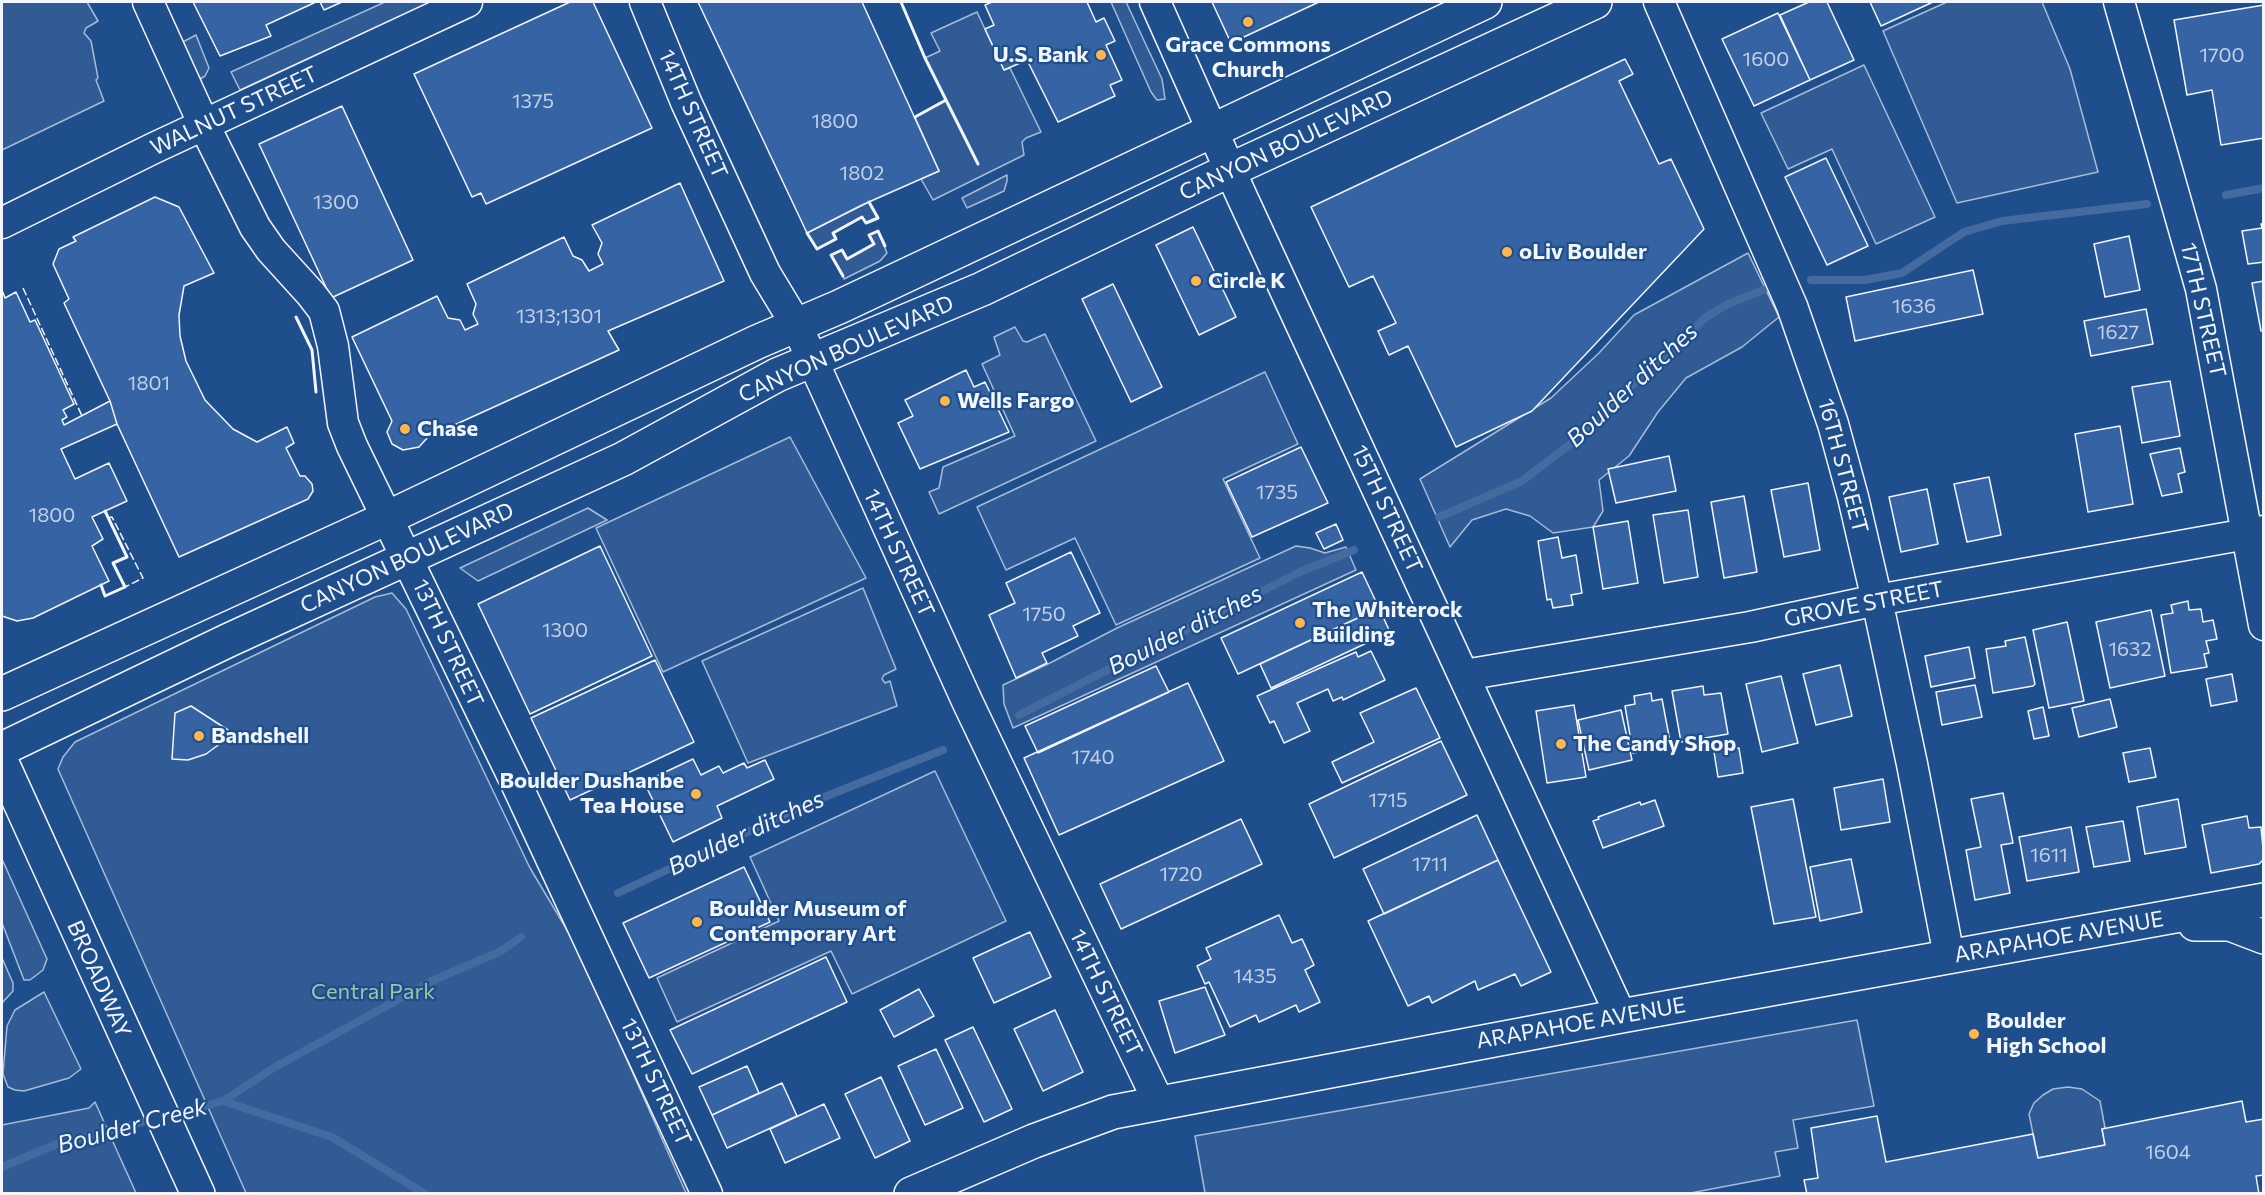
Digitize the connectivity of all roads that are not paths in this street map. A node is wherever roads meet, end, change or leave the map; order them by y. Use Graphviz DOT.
graph roads {
  1 [pos="148,2"];
  2 [pos="467,2"];
  3 [pos="645,2"];
  4 [pos="1155,2"];
  5 [pos="1485,2"];
  6 [pos="1596,2"];
  7 [pos="1659,2"];
  8 [pos="2119,2"];
  9 [pos="204,125"];
  10 [pos="1213,131"];
  11 [pos="1230,170"];
  12 [pos="2,223"];
  13 [pos="797,326"];
  14 [pos="812,359"];
  15 [pos="387,518"];
  16 [pos="2255,533"];
  17 [pos="408,559"];
  18 [pos="1877,600"];
  19 [pos="2264,625"];
  20 [pos="1464,675"];
  21 [pos="2,694"];
  22 [pos="2,749"];
  23 [pos="2,763"];
  24 [pos="2264,900"];
  25 [pos="2131,924"];
  26 [pos="2264,937"];
  27 [pos="1949,956"];
  28 [pos="1620,1016"];
  29 [pos="1159,1103"];
  30 [pos="198,1194"];
  31 [pos="707,1194"];
  32 [pos="911,1194"];
  1 -- 9 [label="street, 13TH STREET"];
  2 -- 9 [label="street, WALNUT STREET"];
  3 -- 13 [label="street, 14TH STREET"];
  4 -- 10 [label="street, 15TH STREET"];
  5 -- 10 [label="main road, CANYON BOULEVARD"];
  6 -- 11 [label="main road, CANYON BOULEVARD"];
  7 -- 18 [label="street, 16TH STREET"];
  8 -- 16 [label="street, 17TH STREET"];
  9 -- 12 [label="street, WALNUT STREET"];
  9 -- 15 [label="street, 13TH STREET"];
  10 -- 11 [label="street, 15TH STREET"];
  10 -- 13 [label="main road, CANYON BOULEVARD"];
  11 -- 14 [label="main road, CANYON BOULEVARD"];
  11 -- 20 [label="street, 15TH STREET"];
  13 -- 14 [label="street, 14TH STREET"];
  13 -- 15 [label="main road, CANYON BOULEVARD"];
  14 -- 17 [label="main road, CANYON BOULEVARD"];
  14 -- 29 [label="street, 14TH STREET"];
  15 -- 17 [label="street, 13TH STREET"];
  15 -- 21 [label="main road, CANYON BOULEVARD"];
  16 -- 18 [label="street, GROVE STREET"];
  16 -- 19 [label="street, 17TH STREET"];
  17 -- 22 [label="main road, CANYON BOULEVARD"];
  17 -- 31 [label="street, 13TH STREET"];
  18 -- 20 [label="street, GROVE STREET"];
  18 -- 27 [label="street, 16TH STREET"];
  20 -- 28 [label="street, 15TH STREET"];
  23 -- 30 [label="main road, BROADWAY"];
  24 -- 25 [label="main road, ARAPAHOE AVENUE"];
  25 -- 26 [label="main road"];
  25 -- 27 [label="main road, ARAPAHOE AVENUE"];
  27 -- 28 [label="main road, ARAPAHOE AVENUE"];
  28 -- 29 [label="main road, ARAPAHOE AVENUE"];
  29 -- 32 [label="main road, ARAPAHOE AVENUE"];
}
